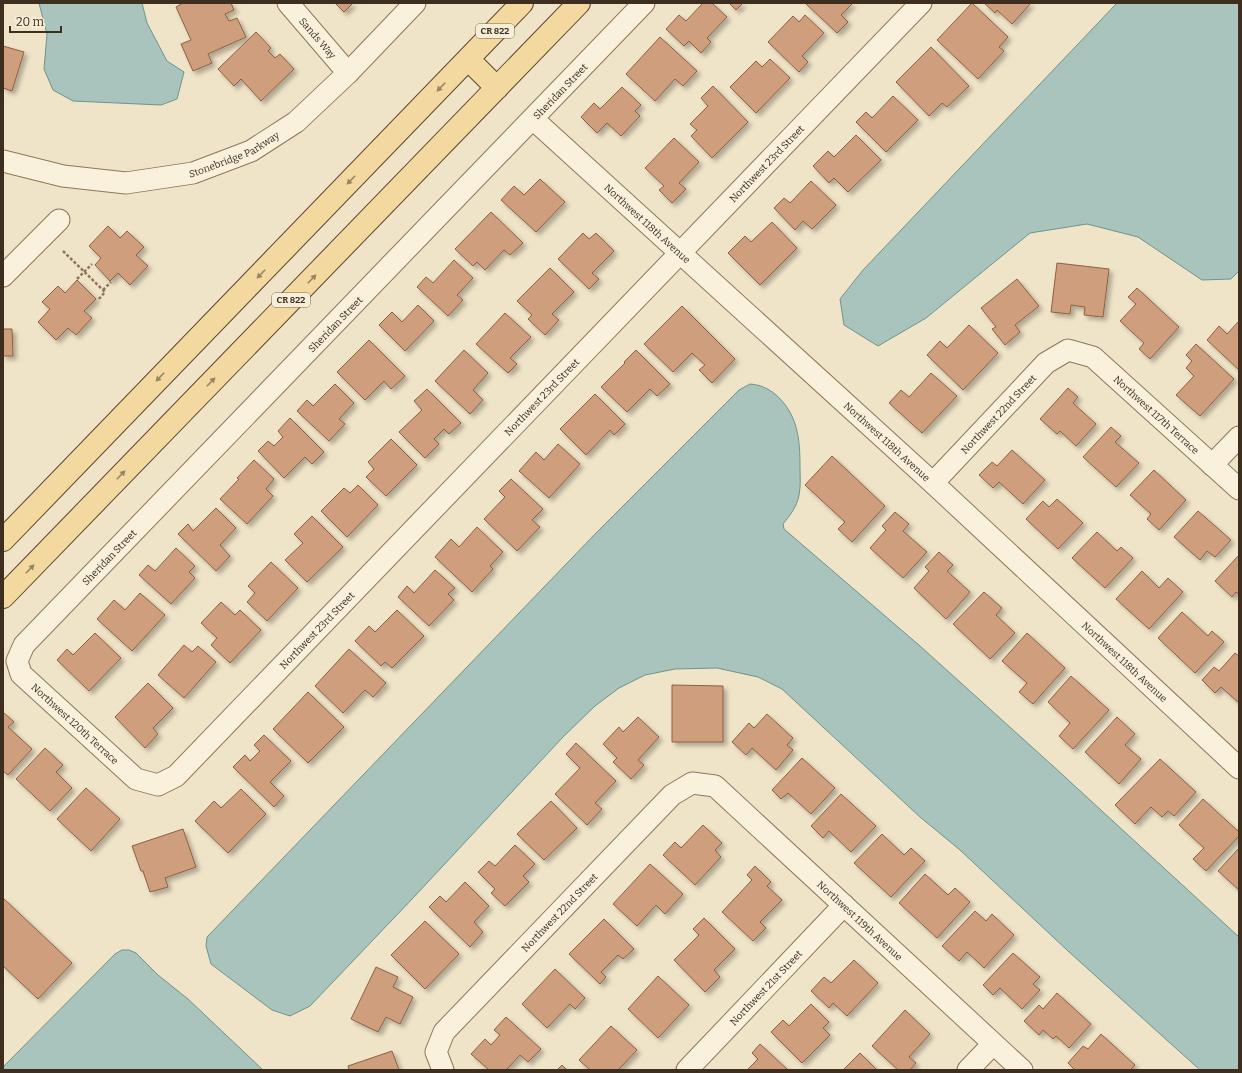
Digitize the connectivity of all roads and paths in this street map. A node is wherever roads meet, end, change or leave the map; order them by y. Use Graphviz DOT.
graph roads {
  1 [pos="288,3"];
  2 [pos="415,3"];
  3 [pos="522,3"];
  4 [pos="579,3"];
  5 [pos="644,3"];
  6 [pos="921,3"];
  7 [pos="468,59"];
  8 [pos="348,73"];
  9 [pos="497,88"];
  10 [pos="533,119"];
  11 [pos="3,161"];
  12 [pos="59,220"];
  13 [pos="62,251"];
  14 [pos="680,252"];
  15 [pos="92,264"];
  16 [pos="84,272"];
  17 [pos="3,276"];
  18 [pos="77,279"];
  19 [pos="111,282"];
  20 [pos="103,290"];
  21 [pos="98,300"];
  22 [pos="1068,350"];
  23 [pos="1239,437"];
  24 [pos="1212,465"];
  25 [pos="933,483"];
  26 [pos="1239,489"];
  27 [pos="3,540"];
  28 [pos="3,597"];
  29 [pos="24,645"];
  30 [pos="1239,768"];
  31 [pos="692,783"];
  32 [pos="158,786"];
  33 [pos="844,905"];
  34 [pos="993,1044"];
  35 [pos="440,1061"];
  36 [pos="687,1070"];
  37 [pos="968,1070"];
  38 [pos="1022,1070"];
  1 -- 8 [label="street, Sands Way"];
  2 -- 8 [label="street, Stonebridge Parkway"];
  3 -- 7 [label="main road, CR 822"];
  4 -- 9 [label="main road, CR 822"];
  5 -- 10 [label="street, Sheridan Street"];
  6 -- 14 [label="street, Northwest 23rd Street"];
  7 -- 9 [label="main road"];
  7 -- 27 [label="main road, CR 822, one-way"];
  8 -- 11 [label="street, Stonebridge Parkway"];
  28 -- 9 [label="main road, CR 822, one-way"];
  10 -- 14 [label="street, Northwest 118th Avenue"];
  10 -- 29 [label="street, Sheridan Street"];
  12 -- 17 [label="street"];
  13 -- 16 [label="path"];
  14 -- 25 [label="street, Northwest 118th Avenue"];
  14 -- 32 [label="street, Northwest 23rd Street"];
  15 -- 16 [label="path"];
  16 -- 18 [label="path"];
  16 -- 20 [label="path"];
  19 -- 20 [label="path"];
  20 -- 21 [label="path"];
  22 -- 24 [label="street, Northwest 117th Terrace"];
  22 -- 25 [label="street, Northwest 22nd Street"];
  23 -- 24 [label="street"];
  24 -- 26 [label="street, Northwest 117th Terrace"];
  25 -- 30 [label="street, Northwest 118th Avenue"];
  29 -- 32 [label="street, Northwest 120th Terrace"];
  31 -- 33 [label="street, Northwest 119th Avenue"];
  31 -- 35 [label="street, Northwest 22nd Street"];
  33 -- 34 [label="street, Northwest 119th Avenue"];
  33 -- 36 [label="street, Northwest 21st Street"];
  34 -- 37 [label="street"];
  34 -- 38 [label="street, Northwest 119th Avenue"];
}
